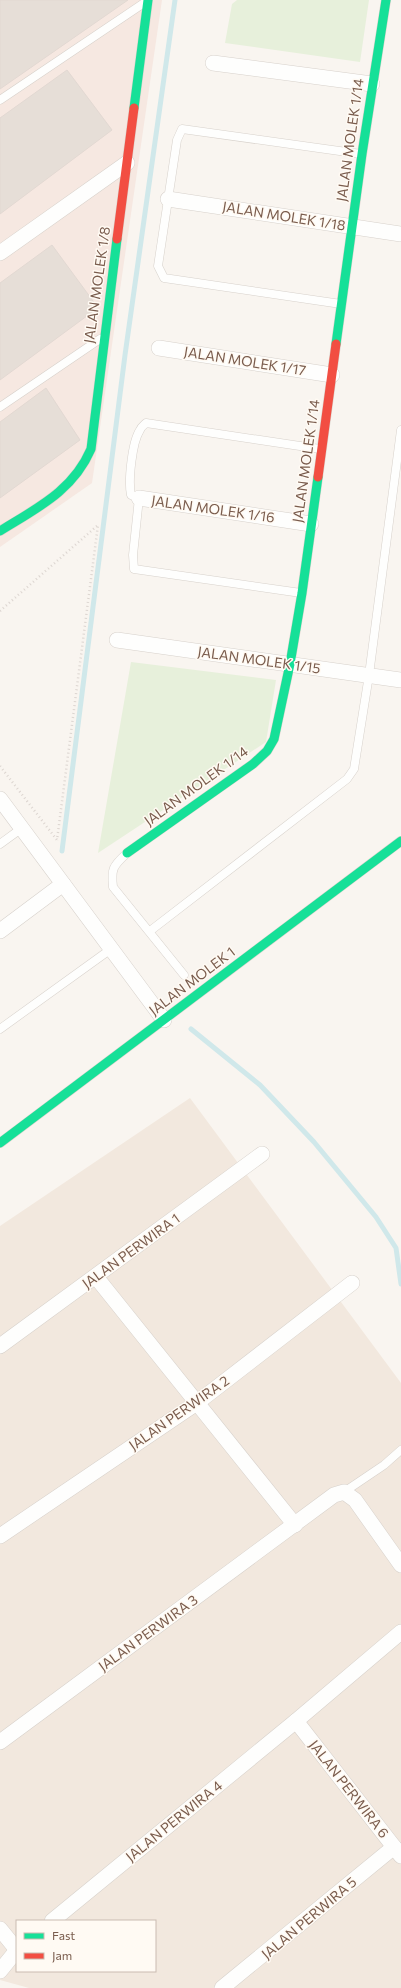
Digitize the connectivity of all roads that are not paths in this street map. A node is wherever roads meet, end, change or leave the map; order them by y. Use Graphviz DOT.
graph roads {
  1 [pos="148,0"];
  2 [pos="386,0"];
  3 [pos="213,63"];
  4 [pos="372,84"];
  5 [pos="0,100"];
  6 [pos="362,154"];
  7 [pos="127,163"];
  8 [pos="168,199"];
  9 [pos="353,227"];
  10 [pos="401,234"];
  11 [pos="0,253"];
  12 [pos="342,304"];
  13 [pos="104,337"];
  14 [pos="159,348"];
  15 [pos="332,375"];
  16 [pos="0,407"];
  17 [pos="401,430"];
  18 [pos="321,449"];
  19 [pos="139,498"];
  20 [pos="311,524"];
  21 [pos="0,531"];
  22 [pos="302,593"];
  23 [pos="117,640"];
  24 [pos="290,664"];
  25 [pos="369,675"];
  26 [pos="401,680"];
  27 [pos="0,799"];
  28 [pos="22,828"];
  29 [pos="401,841"];
  30 [pos="0,844"];
  31 [pos="127,853"];
  32 [pos="63,884"];
  33 [pos="0,931"];
  34 [pos="150,931"];
  35 [pos="111,949"];
  36 [pos="184,975"];
  37 [pos="164,1020"];
  38 [pos="0,1029"];
  39 [pos="0,1143"];
  40 [pos="262,1154"];
  41 [pos="96,1277"];
  42 [pos="352,1283"];
  43 [pos="0,1346"];
  44 [pos="198,1402"];
  45 [pos="401,1450"];
  46 [pos="344,1492"];
  47 [pos="295,1525"];
  48 [pos="0,1536"];
  49 [pos="401,1565"];
  50 [pos="401,1632"];
  51 [pos="296,1721"];
  52 [pos="0,1742"];
  53 [pos="398,1852"];
  54 [pos="53,1920"];
  55 [pos="0,1929"];
  56 [pos="16,1949"];
  57 [pos="16,1951"];
  58 [pos="0,1971"];
  59 [pos="222,1988"];
  1 -- 5 [label="lane"];
  1 -- 7 [label="street, JALAN MOLEK 1/8"];
  2 -- 4 [label="street, JALAN MOLEK 1/14"];
  3 -- 4 [label="street"];
  4 -- 6 [label="street, JALAN MOLEK 1/14"];
  6 -- 8 [label="lane"];
  6 -- 9 [label="street, JALAN MOLEK 1/14"];
  7 -- 11 [label="street"];
  7 -- 13 [label="street, JALAN MOLEK 1/8"];
  8 -- 9 [label="street, JALAN MOLEK 1/18"];
  8 -- 12 [label="lane"];
  9 -- 10 [label="street, JALAN MOLEK 1/18"];
  9 -- 12 [label="street, JALAN MOLEK 1/14"];
  12 -- 15 [label="street, JALAN MOLEK 1/14"];
  13 -- 16 [label="lane"];
  13 -- 21 [label="street, JALAN MOLEK 1/8"];
  14 -- 15 [label="street, JALAN MOLEK 1/17"];
  15 -- 18 [label="street, JALAN MOLEK 1/14"];
  17 -- 25 [label="lane"];
  18 -- 19 [label="lane"];
  18 -- 20 [label="street, JALAN MOLEK 1/14"];
  19 -- 20 [label="street, JALAN MOLEK 1/16"];
  19 -- 22 [label="lane"];
  20 -- 22 [label="street, JALAN MOLEK 1/14"];
  22 -- 24 [label="street, JALAN MOLEK 1/14"];
  23 -- 24 [label="street, JALAN MOLEK 1/15"];
  24 -- 25 [label="street, JALAN MOLEK 1/15"];
  24 -- 31 [label="street, JALAN MOLEK 1/14"];
  25 -- 26 [label="street, JALAN MOLEK 1/15"];
  25 -- 34 [label="lane"];
  27 -- 28 [label="street"];
  28 -- 30 [label="lane"];
  28 -- 32 [label="street"];
  29 -- 37 [label="street, JALAN MOLEK 1"];
  31 -- 34 [label="lane"];
  32 -- 33 [label="street"];
  32 -- 35 [label="street"];
  34 -- 36 [label="lane"];
  35 -- 37 [label="street"];
  35 -- 38 [label="lane"];
  37 -- 39 [label="street, JALAN MOLEK 1"];
  40 -- 41 [label="street, JALAN PERWIRA 1"];
  41 -- 43 [label="street, JALAN PERWIRA 1"];
  41 -- 44 [label="street"];
  42 -- 44 [label="street, JALAN PERWIRA 2"];
  44 -- 47 [label="street"];
  44 -- 48 [label="street, JALAN PERWIRA 2"];
  45 -- 46 [label="lane"];
  46 -- 47 [label="street, JALAN PERWIRA 3"];
  46 -- 49 [label="street"];
  47 -- 52 [label="street, JALAN PERWIRA 3"];
  50 -- 51 [label="street, JALAN PERWIRA 4"];
  51 -- 53 [label="street, JALAN PERWIRA 6"];
  51 -- 54 [label="street, JALAN PERWIRA 4"];
  53 -- 59 [label="street, JALAN PERWIRA 5"];
  55 -- 56 [label="street"];
  57 -- 58 [label="street"];
}
